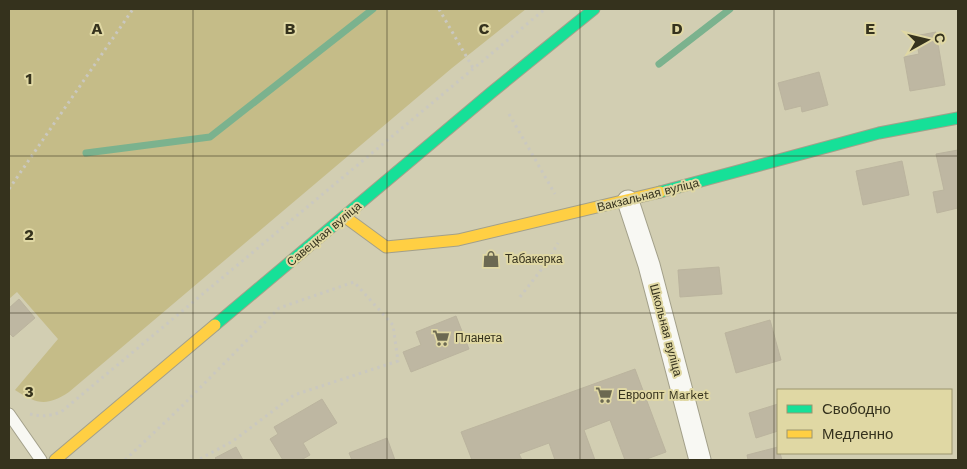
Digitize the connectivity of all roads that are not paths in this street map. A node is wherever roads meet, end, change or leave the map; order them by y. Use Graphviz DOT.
graph roads {
  1 [pos="594,9"];
  2 [pos="958,118"];
  3 [pos="628,201"];
  4 [pos="345,217"];
  5 [pos="9,414"];
  6 [pos="40,460"];
  7 [pos="55,460"];
  8 [pos="700,460"];
  1 -- 4 [label="main road, Савецкая вуліца"];
  2 -- 3 [label="main road, Вакзальная вуліца"];
  3 -- 4 [label="main road, Вакзальная вуліца"];
  3 -- 8 [label="street, Школьная вуліца"];
  4 -- 7 [label="main road, Савецкая вуліца"];
  5 -- 6 [label="lane"];
}
